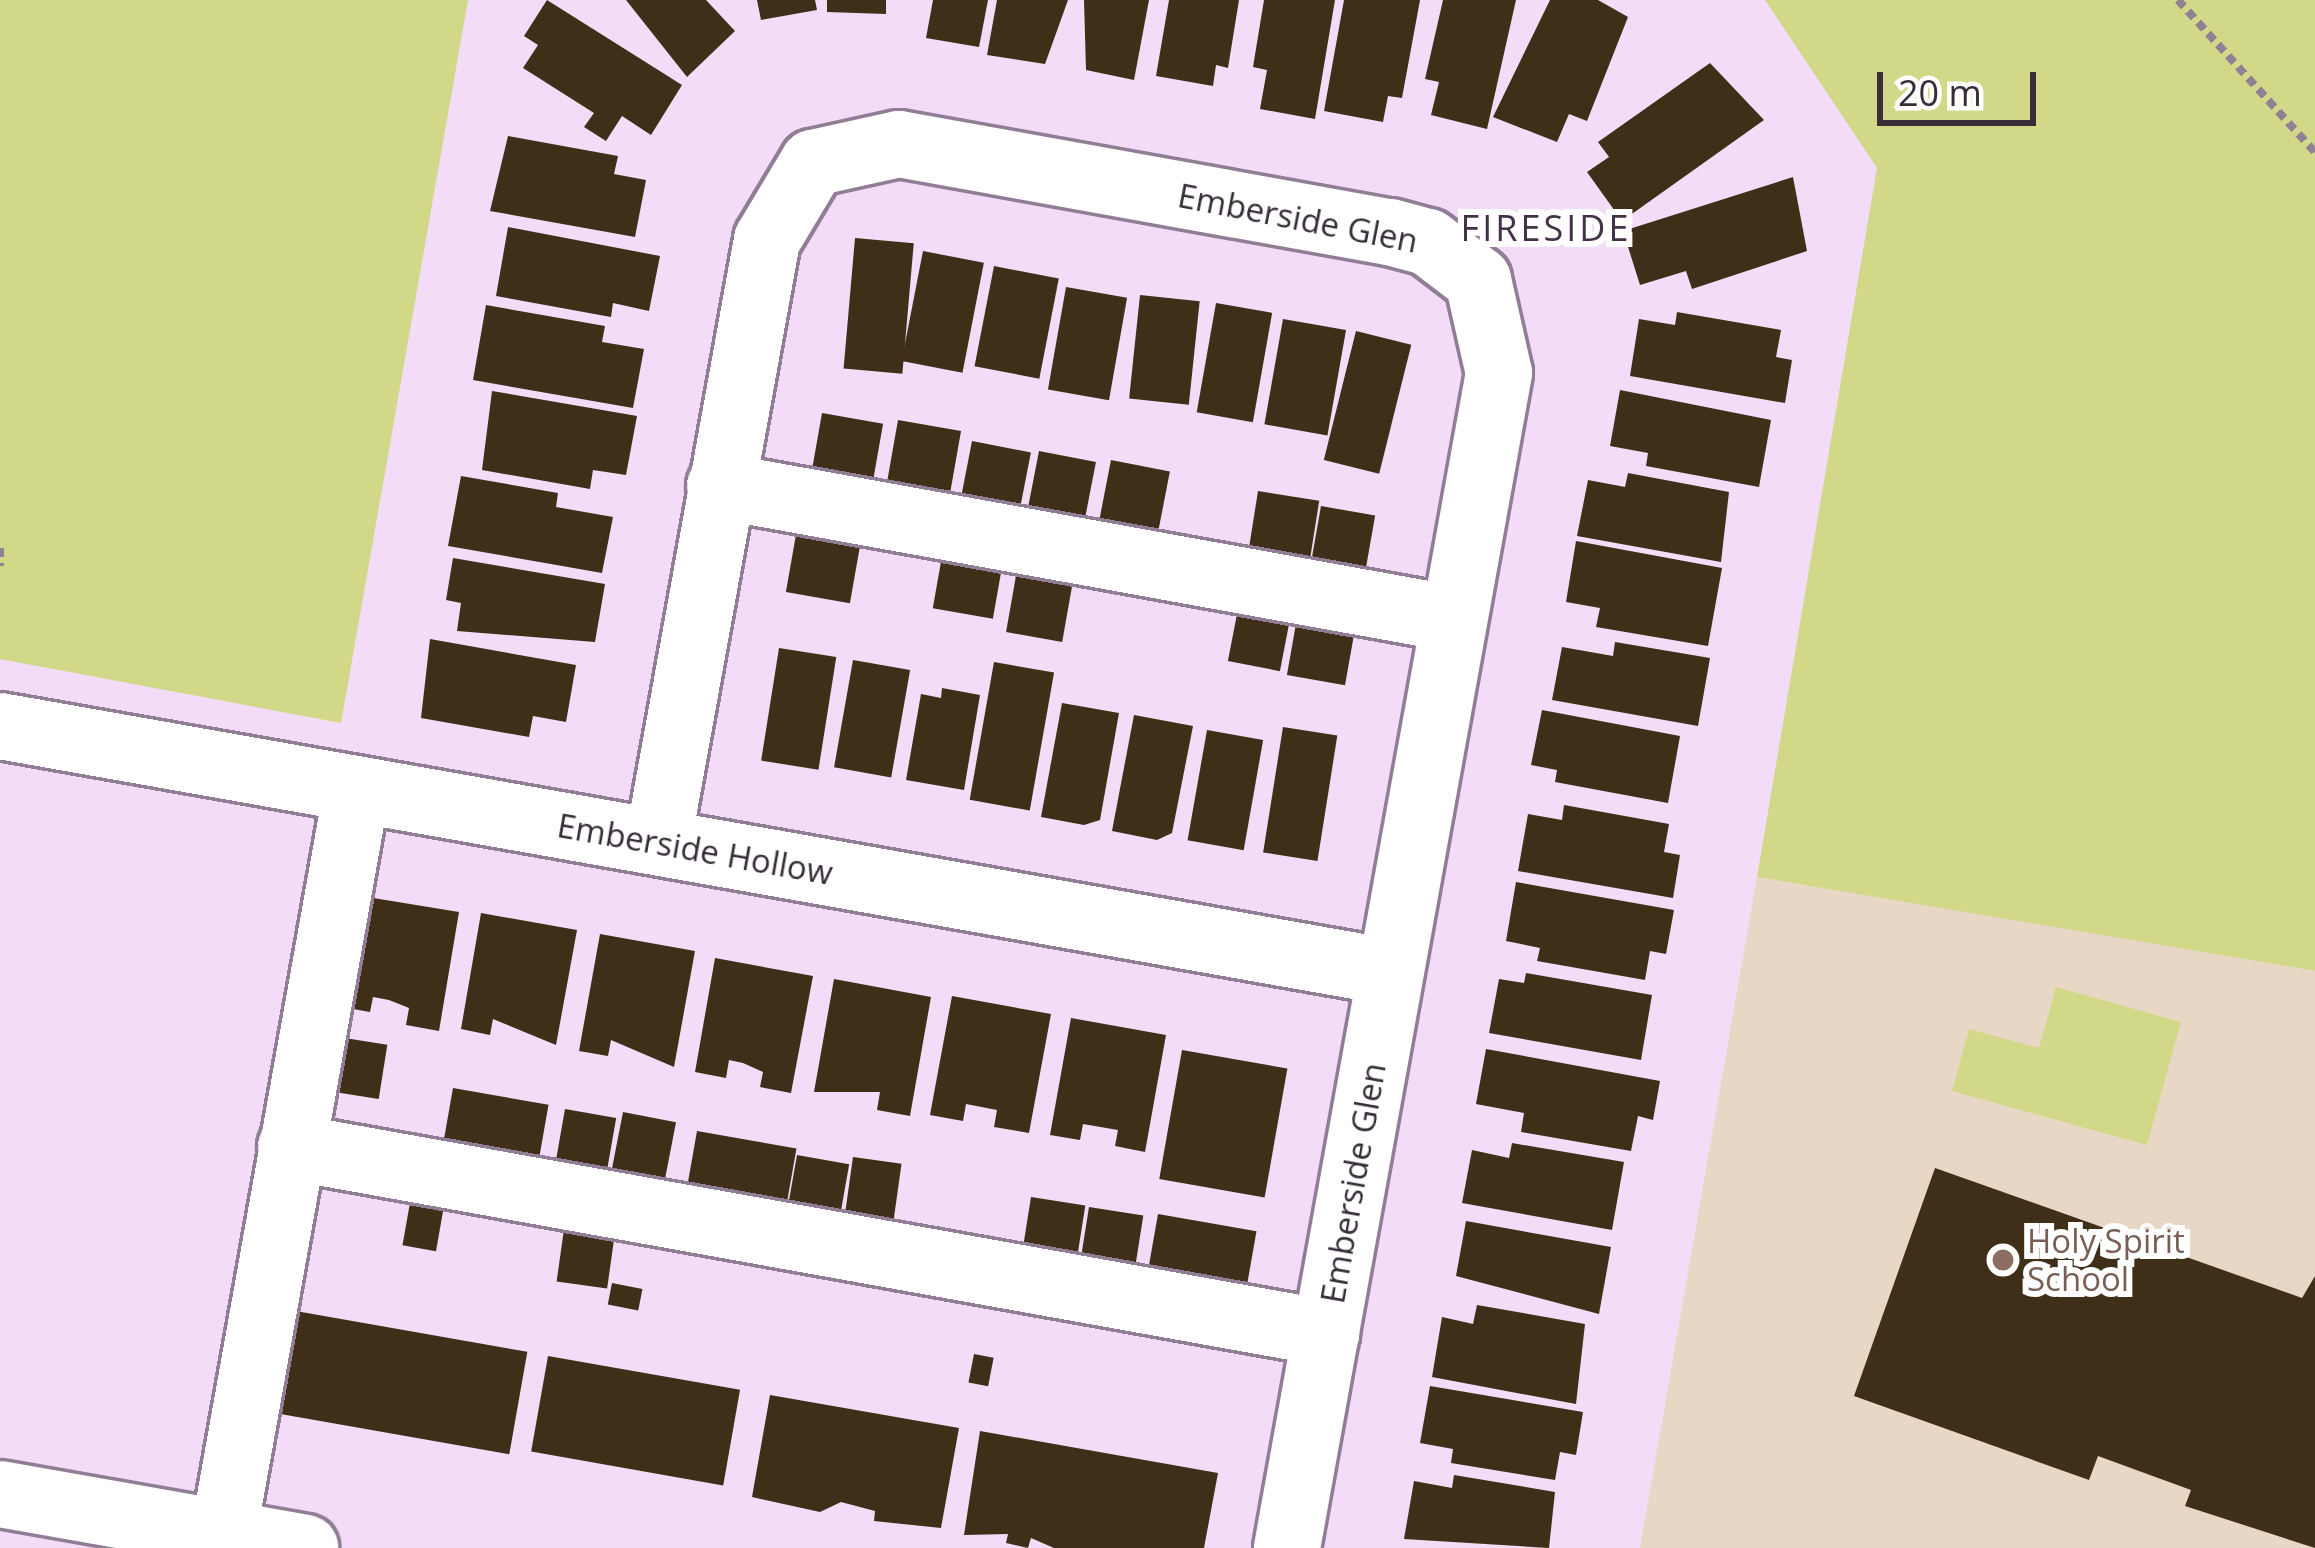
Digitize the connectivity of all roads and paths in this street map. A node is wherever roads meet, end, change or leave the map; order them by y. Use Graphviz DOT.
graph roads {
  1 [pos="2178,0"];
  2 [pos="2315,152"];
  3 [pos="720,486"];
  4 [pos="0,548"];
  5 [pos="0,566"];
  6 [pos="1454,619"];
  7 [pos="2,738"];
  8 [pos="357,789"];
  9 [pos="658,842"];
  10 [pos="1390,972"];
  11 [pos="291,1147"];
  12 [pos="1326,1333"];
  13 [pos="0,1494"];
  14 [pos="223,1541"];
  15 [pos="304,1548"];
  16 [pos="1287,1548"];
  1 -- 2 [label="path"];
  3 -- 6 [label="street"];
  3 -- 6 [label="street, Emberside Glen"];
  3 -- 9 [label="street, Emberside Glen"];
  4 -- 5 [label="path"];
  6 -- 10 [label="street, Emberside Glen"];
  7 -- 8 [label="street, Emberside Hollow"];
  8 -- 9 [label="street, Emberside Hollow"];
  8 -- 11 [label="street"];
  9 -- 10 [label="street, Emberside Hollow"];
  10 -- 12 [label="street, Emberside Glen"];
  11 -- 12 [label="street"];
  11 -- 14 [label="street"];
  12 -- 16 [label="street, Emberside Glen"];
  13 -- 14 [label="street"];
  14 -- 15 [label="street"];
}
